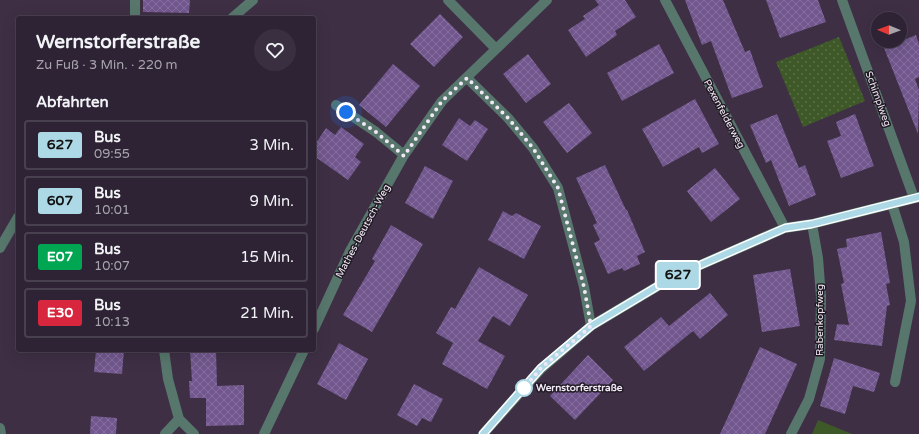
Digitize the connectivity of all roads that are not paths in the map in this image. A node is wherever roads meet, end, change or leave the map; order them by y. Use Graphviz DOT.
graph roads {
  1 [pos="135,0"];
  2 [pos="253,0"];
  3 [pos="448,0"];
  4 [pos="547,0"];
  5 [pos="665,0"];
  6 [pos="842,0"];
  7 [pos="134,16"];
  8 [pos="234,16"];
  9 [pos="496,50"];
  10 [pos="467,78"];
  11 [pos="336,105"];
  12 [pos="404,156"];
  13 [pos="916,198"];
  14 [pos="892,204"];
  15 [pos="16,220"];
  16 [pos="812,224"];
  17 [pos="785,228"];
  18 [pos="0,248"];
  19 [pos="316,325"];
  20 [pos="591,326"];
  21 [pos="164,352"];
  22 [pos="303,352"];
  23 [pos="894,382"];
  24 [pos="179,419"];
  25 [pos="0,428"];
  26 [pos="1,434"];
  27 [pos="165,434"];
  28 [pos="194,434"];
  29 [pos="264,434"];
  30 [pos="482,434"];
  31 [pos="791,434"];
  1 -- 7 [label="street"];
  2 -- 8 [label="street"];
  3 -- 9 [label="street"];
  4 -- 9 [label="street, Mathes-Deutsch-Weg"];
  5 -- 17 [label="street, Pexenfelderweg"];
  6 -- 13 [label="street, Schimplweg"];
  9 -- 10 [label="street, Mathes-Deutsch-Weg"];
  10 -- 12 [label="street, Mathes-Deutsch-Weg"];
  10 -- 20 [label="street"];
  11 -- 12 [label="street"];
  12 -- 19 [label="street, Mathes-Deutsch-Weg"];
  13 -- 14 [label="street"];
  14 -- 16 [label="street"];
  14 -- 23 [label="street"];
  15 -- 18 [label="street"];
  16 -- 17 [label="street"];
  16 -- 31 [label="street, Rabenkopfweg"];
  17 -- 20 [label="street"];
  20 -- 30 [label="street"];
  21 -- 24 [label="street"];
  22 -- 29 [label="street"];
  24 -- 27 [label="street"];
  24 -- 28 [label="street"];
  25 -- 26 [label="street"];
}
